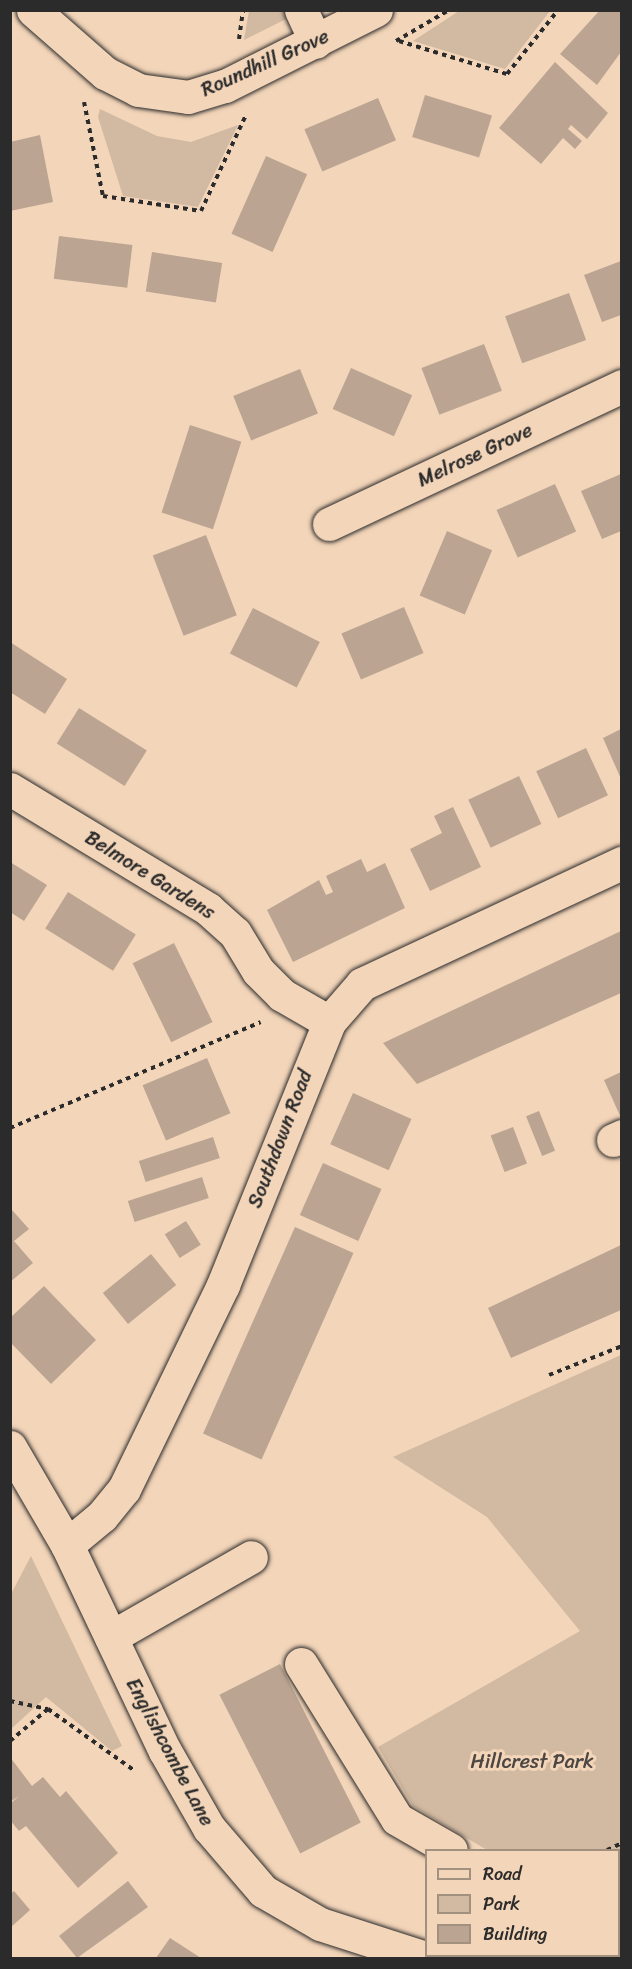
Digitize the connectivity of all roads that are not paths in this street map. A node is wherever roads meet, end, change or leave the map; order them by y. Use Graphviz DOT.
graph roads {
  1 [pos="33,10"];
  2 [pos="301,10"];
  3 [pos="376,10"];
  4 [pos="316,42"];
  5 [pos="621,386"];
  6 [pos="329,524"];
  7 [pos="10,789"];
  8 [pos="621,862"];
  9 [pos="329,1023"];
  10 [pos="10,1447"];
  11 [pos="67,1545"];
  12 [pos="251,1557"];
  13 [pos="111,1637"];
  14 [pos="301,1664"];
  15 [pos="449,1849"];
  16 [pos="425,1959"];
  1 -- 4 [label="street, Roundhill Grove"];
  2 -- 4 [label="street"];
  3 -- 4 [label="street, Roundhill Grove"];
  5 -- 6 [label="street, Melrose Grove"];
  7 -- 9 [label="street, Belmore Gardens"];
  8 -- 9 [label="street, Southdown Road"];
  9 -- 11 [label="street, Southdown Road"];
  10 -- 11 [label="street, Englishcombe Lane"];
  11 -- 13 [label="street, Englishcombe Lane"];
  12 -- 13 [label="street"];
  13 -- 16 [label="street, Englishcombe Lane"];
  14 -- 15 [label="street"];
}
